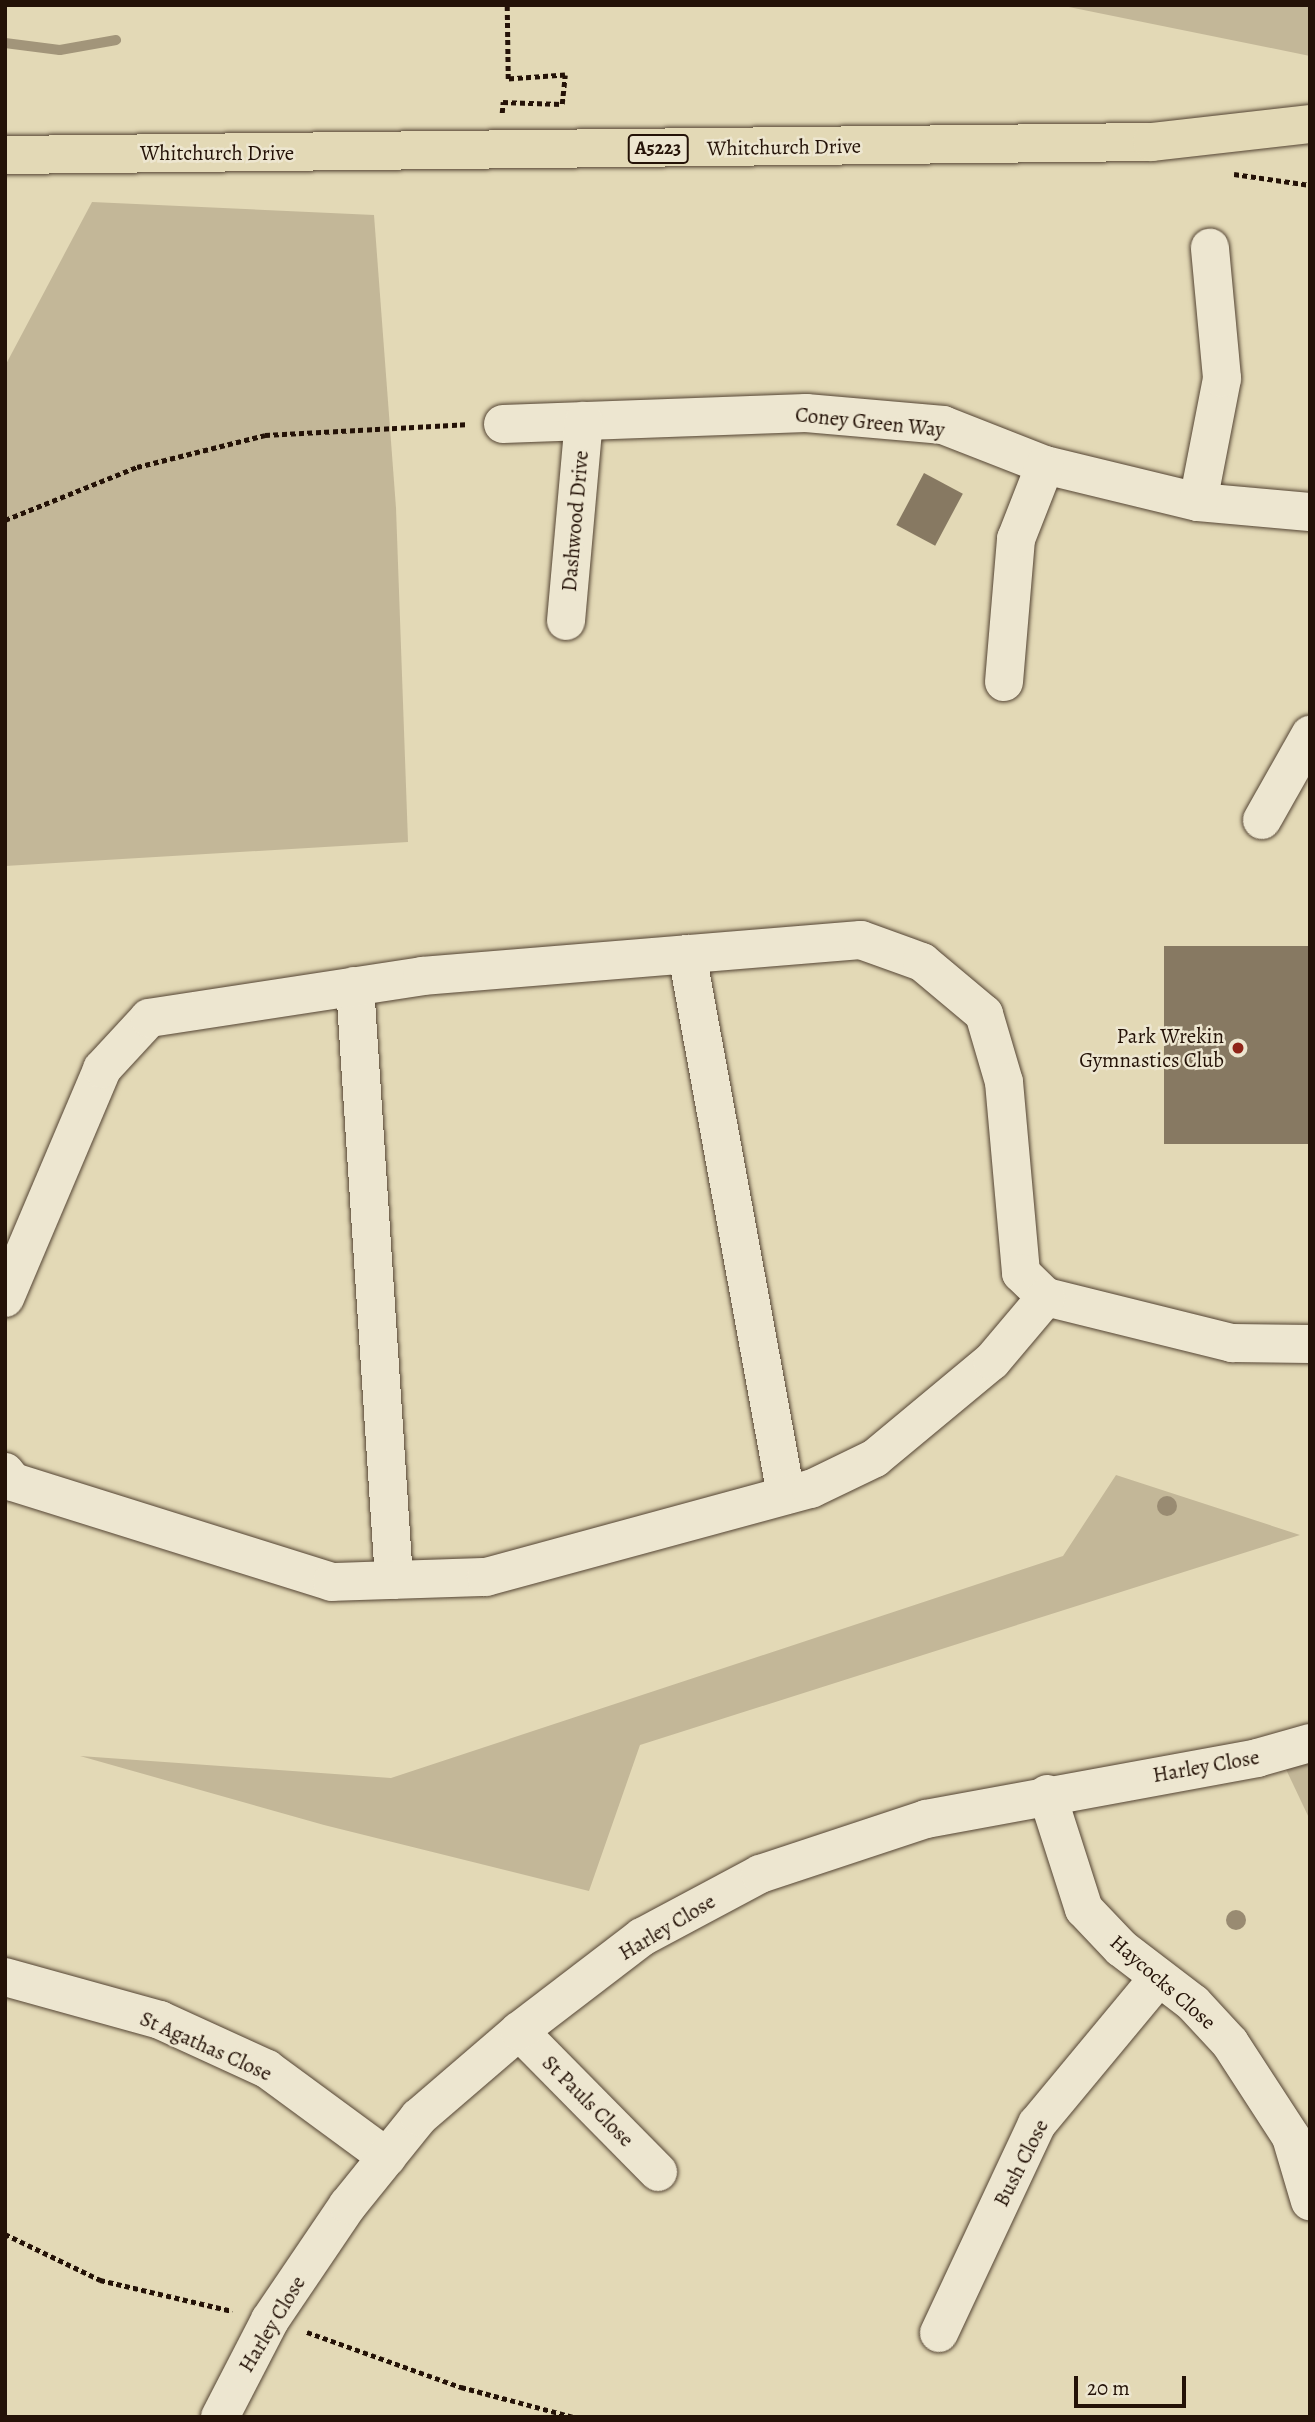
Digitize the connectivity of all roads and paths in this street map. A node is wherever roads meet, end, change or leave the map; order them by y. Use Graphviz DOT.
graph roads {
  1 [pos="507,5"];
  2 [pos="1310,124"];
  3 [pos="498,150"];
  4 [pos="5,155"];
  5 [pos="1210,248"];
  6 [pos="584,421"];
  7 [pos="503,424"];
  8 [pos="1045,465"];
  9 [pos="1198,502"];
  10 [pos="1310,512"];
  11 [pos="5,520"];
  12 [pos="566,621"];
  13 [pos="1004,682"];
  14 [pos="1310,735"];
  15 [pos="1262,820"];
  16 [pos="687,954"];
  17 [pos="355,986"];
  18 [pos="1046,1297"];
  19 [pos="5,1298"];
  20 [pos="1310,1344"];
  21 [pos="5,1472"];
  22 [pos="786,1495"];
  23 [pos="394,1580"];
  24 [pos="1310,1743"];
  25 [pos="1047,1794"];
  26 [pos="5,1977"];
  27 [pos="1158,1978"];
  28 [pos="519,2031"];
  29 [pos="387,2157"];
  30 [pos="658,2172"];
  31 [pos="1310,2201"];
  32 [pos="5,2234"];
  33 [pos="270,2320"];
  34 [pos="939,2333"];
  35 [pos="220,2417"];
  36 [pos="574,2417"];
  1 -- 3 [label="path"];
  2 -- 3 [label="main road, Whitchurch Drive / A5223"];
  3 -- 4 [label="main road, Whitchurch Drive / A5223"];
  5 -- 9 [label="street"];
  6 -- 7 [label="street, Coney Green Way"];
  6 -- 8 [label="street, Coney Green Way"];
  6 -- 12 [label="street, Dashwood Drive"];
  7 -- 11 [label="path"];
  8 -- 9 [label="street, Coney Green Way"];
  8 -- 13 [label="street"];
  9 -- 10 [label="street, Coney Green Way"];
  14 -- 15 [label="street"];
  16 -- 17 [label="street"];
  16 -- 18 [label="street"];
  16 -- 22 [label="street"];
  17 -- 19 [label="street"];
  17 -- 23 [label="street"];
  18 -- 20 [label="street"];
  18 -- 22 [label="street"];
  21 -- 23 [label="street"];
  22 -- 23 [label="street"];
  24 -- 25 [label="street, Harley Close"];
  25 -- 27 [label="street, Haycocks Close"];
  25 -- 28 [label="street, Harley Close"];
  26 -- 29 [label="street, St Agathas Close"];
  27 -- 31 [label="street, Haycocks Close"];
  27 -- 34 [label="street, Bush Close"];
  28 -- 29 [label="street, Harley Close"];
  28 -- 30 [label="street, St Pauls Close"];
  29 -- 33 [label="street, Harley Close"];
  32 -- 33 [label="path"];
  33 -- 35 [label="street, Harley Close"];
  33 -- 36 [label="path"];
}
